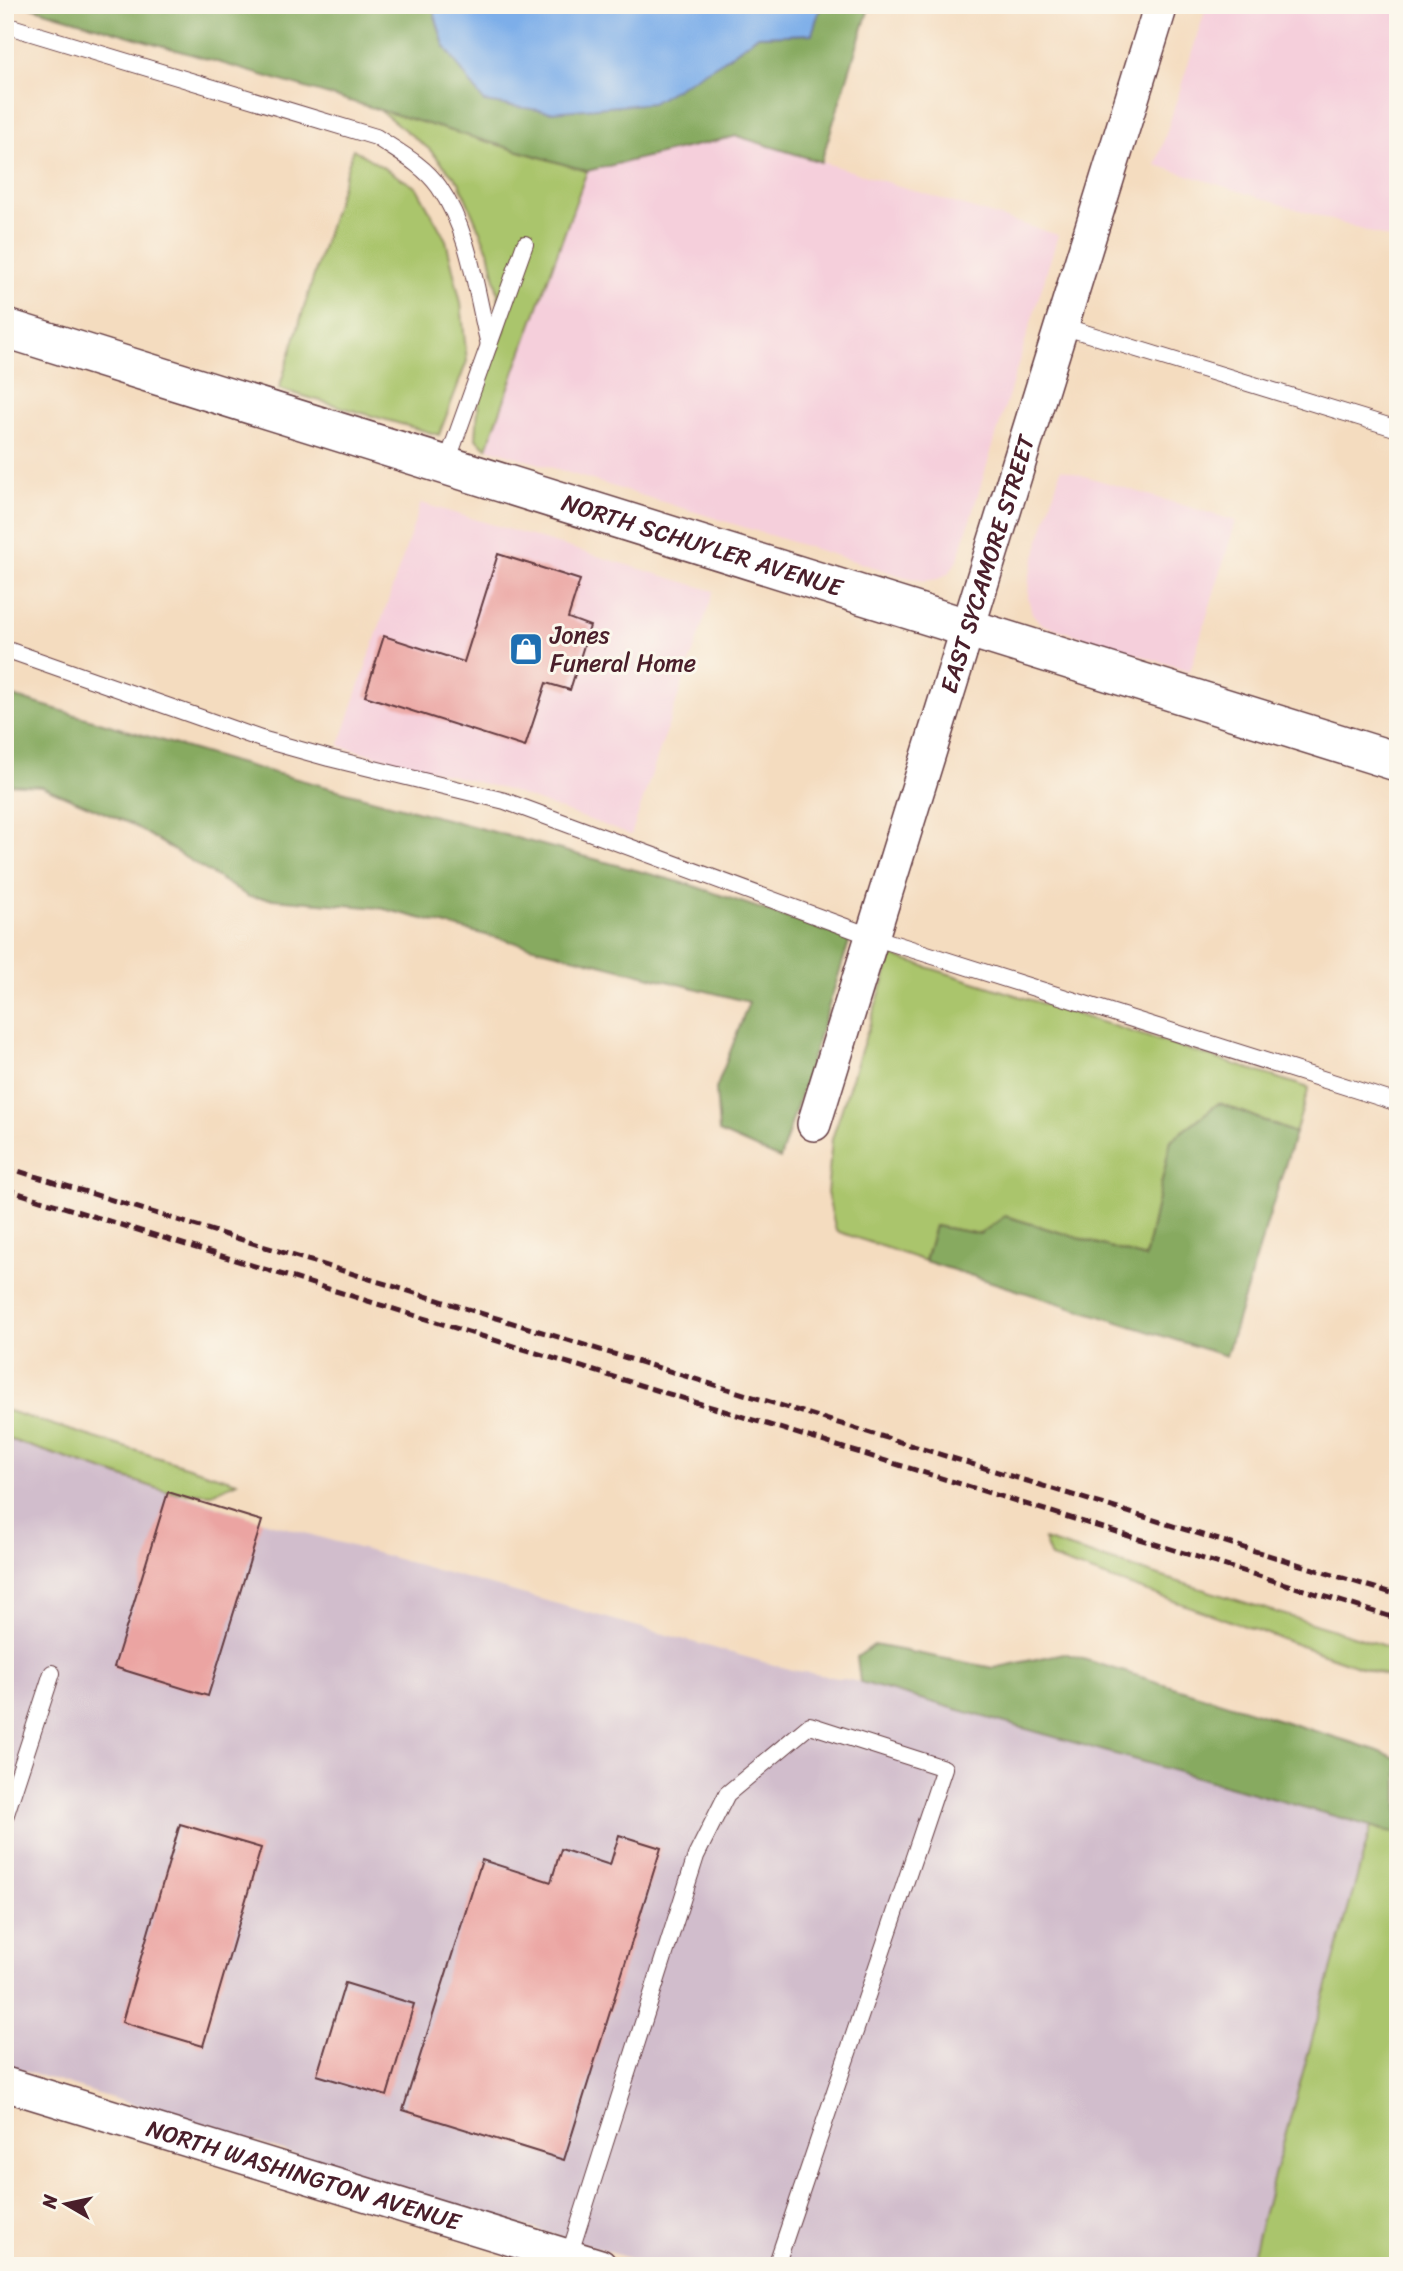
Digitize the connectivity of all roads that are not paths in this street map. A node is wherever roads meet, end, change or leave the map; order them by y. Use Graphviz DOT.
graph roads {
  1 [pos="1161,5"];
  2 [pos="5,25"];
  3 [pos="525,244"];
  4 [pos="1062,326"];
  5 [pos="5,328"];
  6 [pos="489,345"];
  7 [pos="1398,429"];
  8 [pos="446,465"];
  9 [pos="968,628"];
  10 [pos="5,649"];
  11 [pos="1398,762"];
  12 [pos="873,937"];
  13 [pos="1398,1102"];
  14 [pos="814,1124"];
  15 [pos="52,1673"];
  16 [pos="5,1817"];
  17 [pos="5,2084"];
  18 [pos="569,2256"];
  19 [pos="600,2266"];
  20 [pos="776,2266"];
  1 -- 4 [label="street, EAST SYCAMORE STREET"];
  2 -- 6 [label="lane"];
  3 -- 6 [label="lane"];
  4 -- 7 [label="lane"];
  4 -- 9 [label="street, EAST SYCAMORE STREET"];
  5 -- 8 [label="street, NORTH SCHUYLER AVENUE"];
  6 -- 8 [label="lane"];
  8 -- 9 [label="street, NORTH SCHUYLER AVENUE"];
  9 -- 11 [label="street, NORTH SCHUYLER AVENUE"];
  9 -- 12 [label="street, EAST SYCAMORE STREET"];
  10 -- 12 [label="lane"];
  12 -- 13 [label="lane"];
  12 -- 14 [label="street, EAST SYCAMORE STREET"];
  15 -- 16 [label="lane"];
  17 -- 18 [label="street, NORTH WASHINGTON AVENUE"];
  18 -- 19 [label="street, NORTH WASHINGTON AVENUE"];
  18 -- 20 [label="lane"];
}
